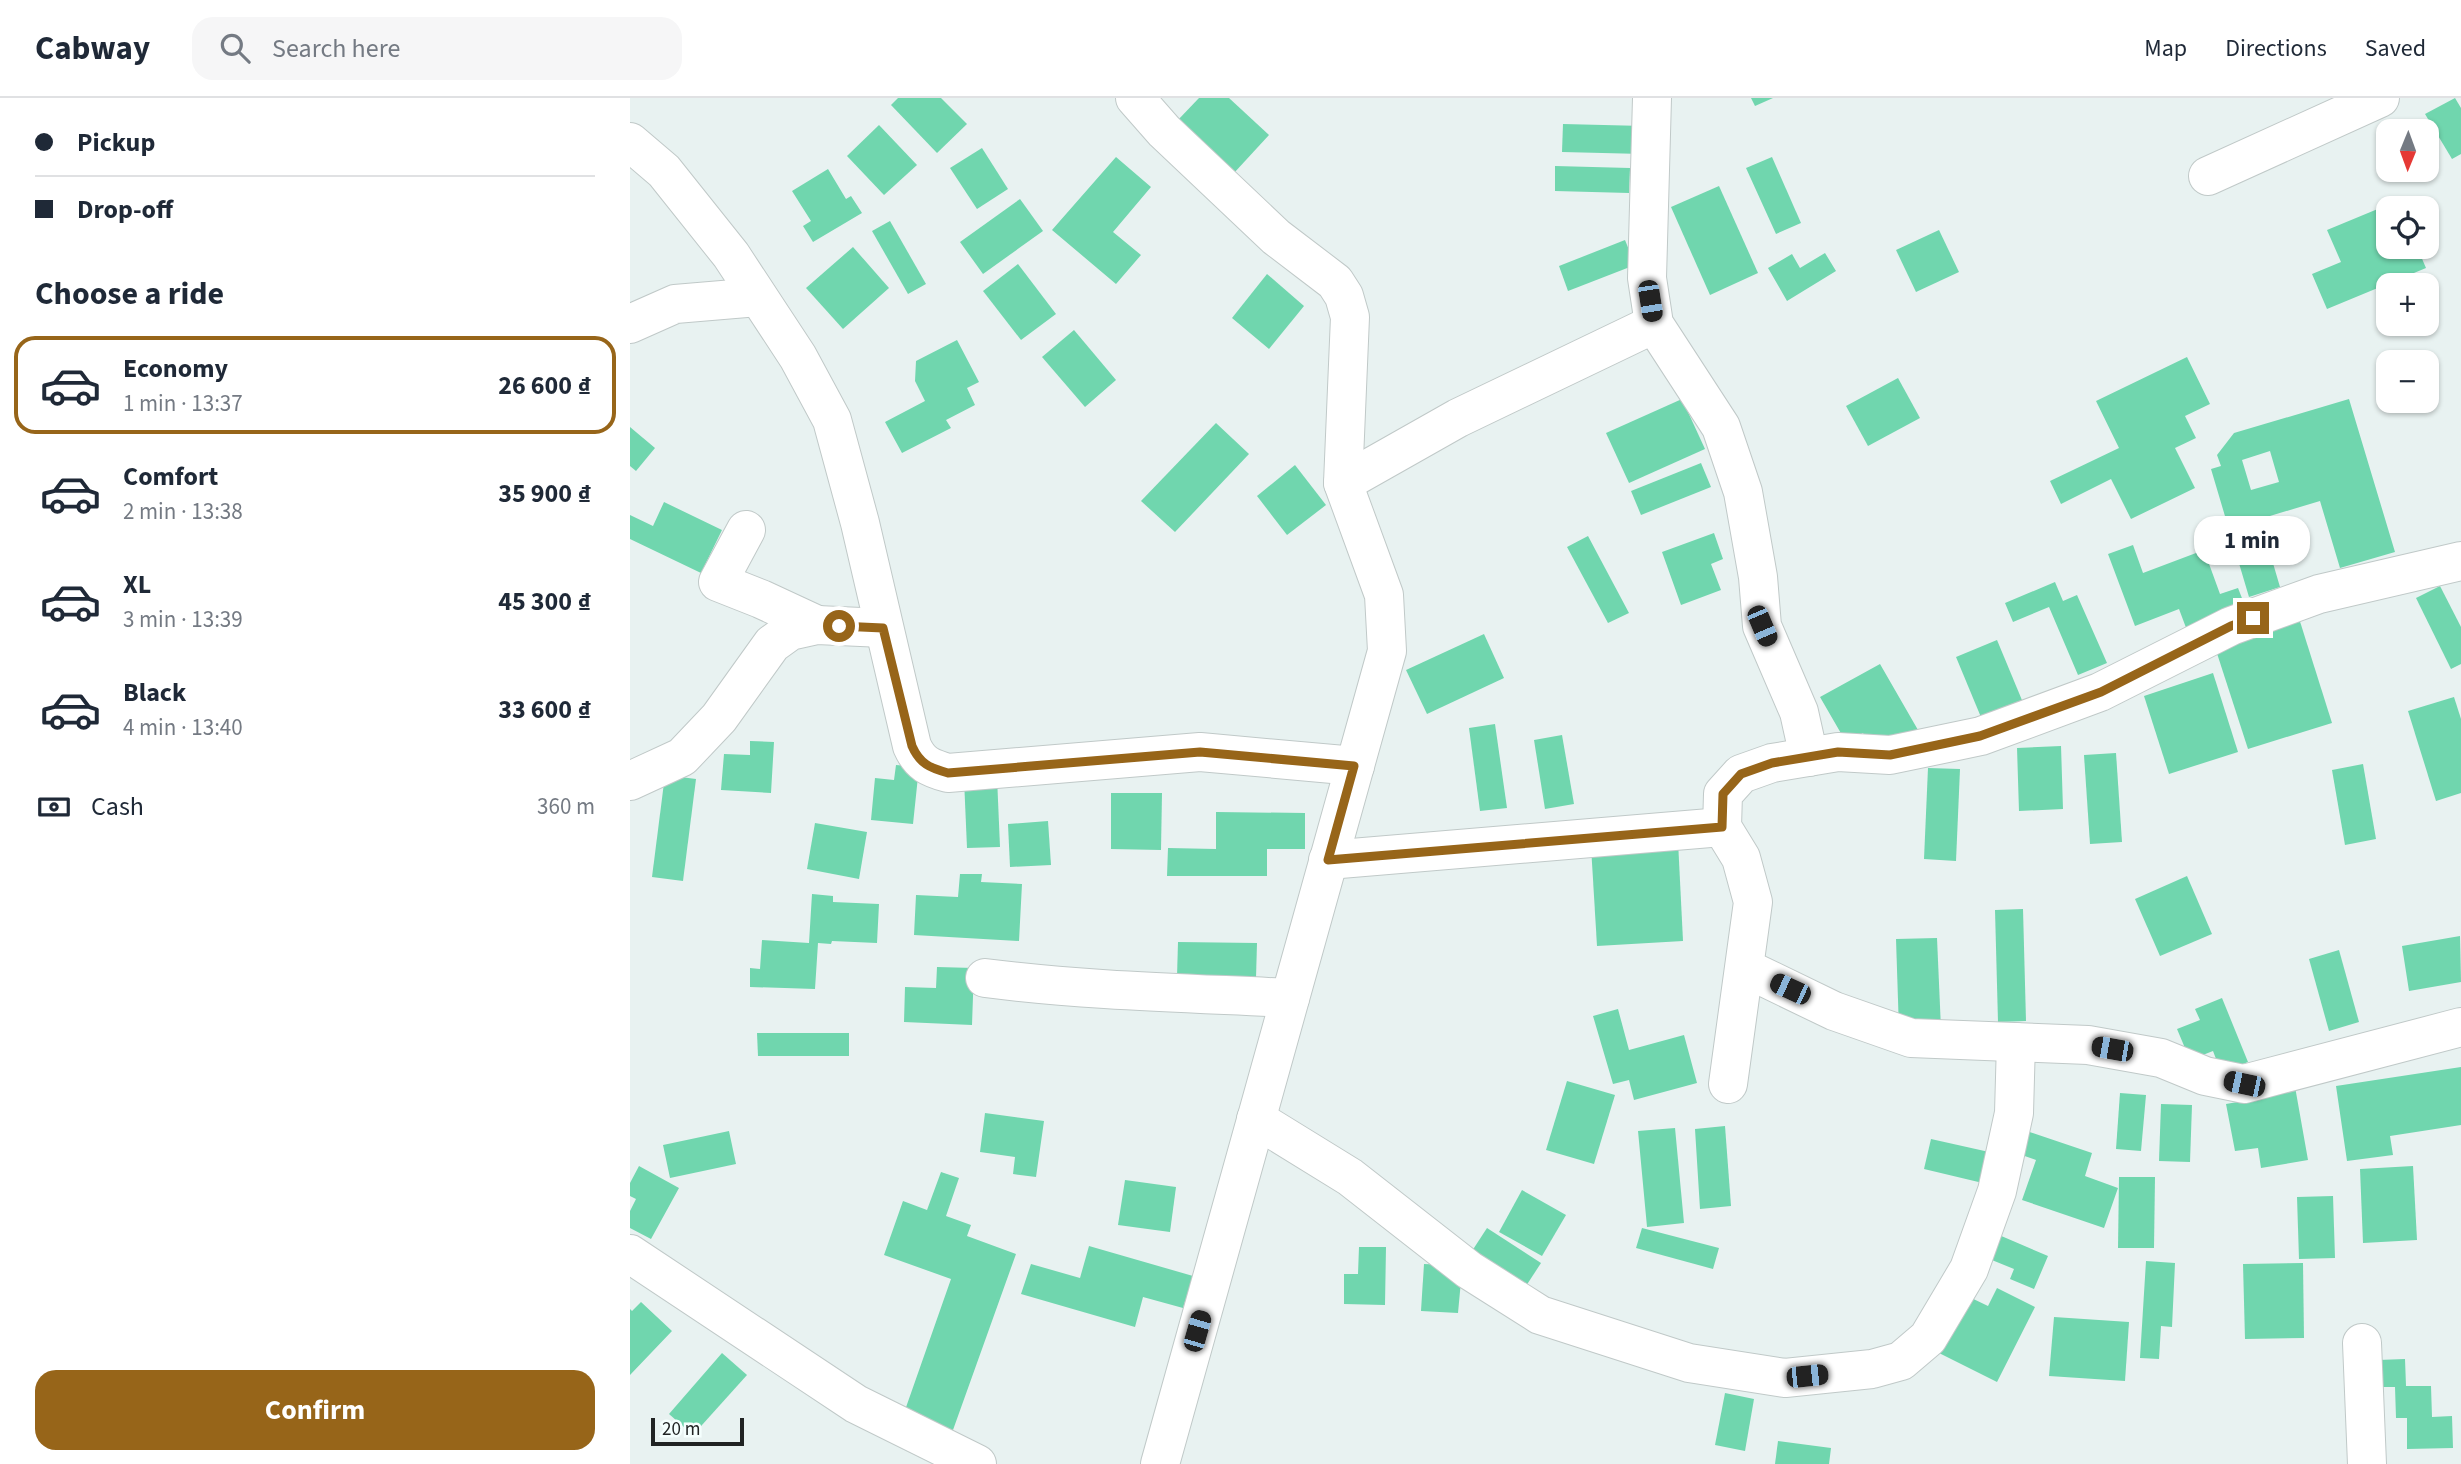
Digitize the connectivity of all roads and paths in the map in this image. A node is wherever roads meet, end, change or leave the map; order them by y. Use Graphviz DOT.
graph roads {
  1 [pos="1135,98"];
  2 [pos="1653,98"];
  3 [pos="2380,98"];
  4 [pos="630,142"];
  5 [pos="2208,176"];
  6 [pos="758,296"];
  7 [pos="630,324"];
  8 [pos="1654,324"];
  9 [pos="1343,483"];
  10 [pos="746,530"];
  11 [pos="2461,561"];
  12 [pos="817,625"];
  13 [pos="883,628"];
  14 [pos="1809,757"];
  15 [pos="1354,766"];
  16 [pos="630,781"];
  17 [pos="1722,827"];
  18 [pos="1328,860"];
  19 [pos="1745,968"];
  20 [pos="985,978"];
  21 [pos="1290,998"];
  22 [pos="2461,1027"];
  23 [pos="2016,1042"];
  24 [pos="1728,1084"];
  25 [pos="1256,1119"];
  26 [pos="630,1254"];
  27 [pos="2362,1343"];
  28 [pos="977,1464"];
  29 [pos="1160,1464"];
  30 [pos="2367,1464"];
  1 -- 9 [label="street"];
  2 -- 8 [label="street"];
  3 -- 5 [label="street"];
  4 -- 6 [label="street"];
  6 -- 7 [label="street"];
  6 -- 13 [label="street"];
  8 -- 9 [label="street"];
  8 -- 14 [label="street"];
  9 -- 15 [label="street"];
  10 -- 12 [label="street"];
  11 -- 14 [label="street"];
  12 -- 13 [label="street"];
  12 -- 16 [label="street"];
  13 -- 15 [label="street"];
  14 -- 17 [label="street"];
  15 -- 18 [label="street"];
  17 -- 18 [label="street"];
  17 -- 19 [label="street"];
  18 -- 21 [label="street"];
  19 -- 23 [label="street"];
  19 -- 24 [label="street"];
  20 -- 21 [label="street"];
  21 -- 25 [label="street"];
  22 -- 23 [label="street"];
  23 -- 25 [label="street"];
  25 -- 29 [label="street"];
  26 -- 28 [label="street"];
  27 -- 30 [label="street"];
}
